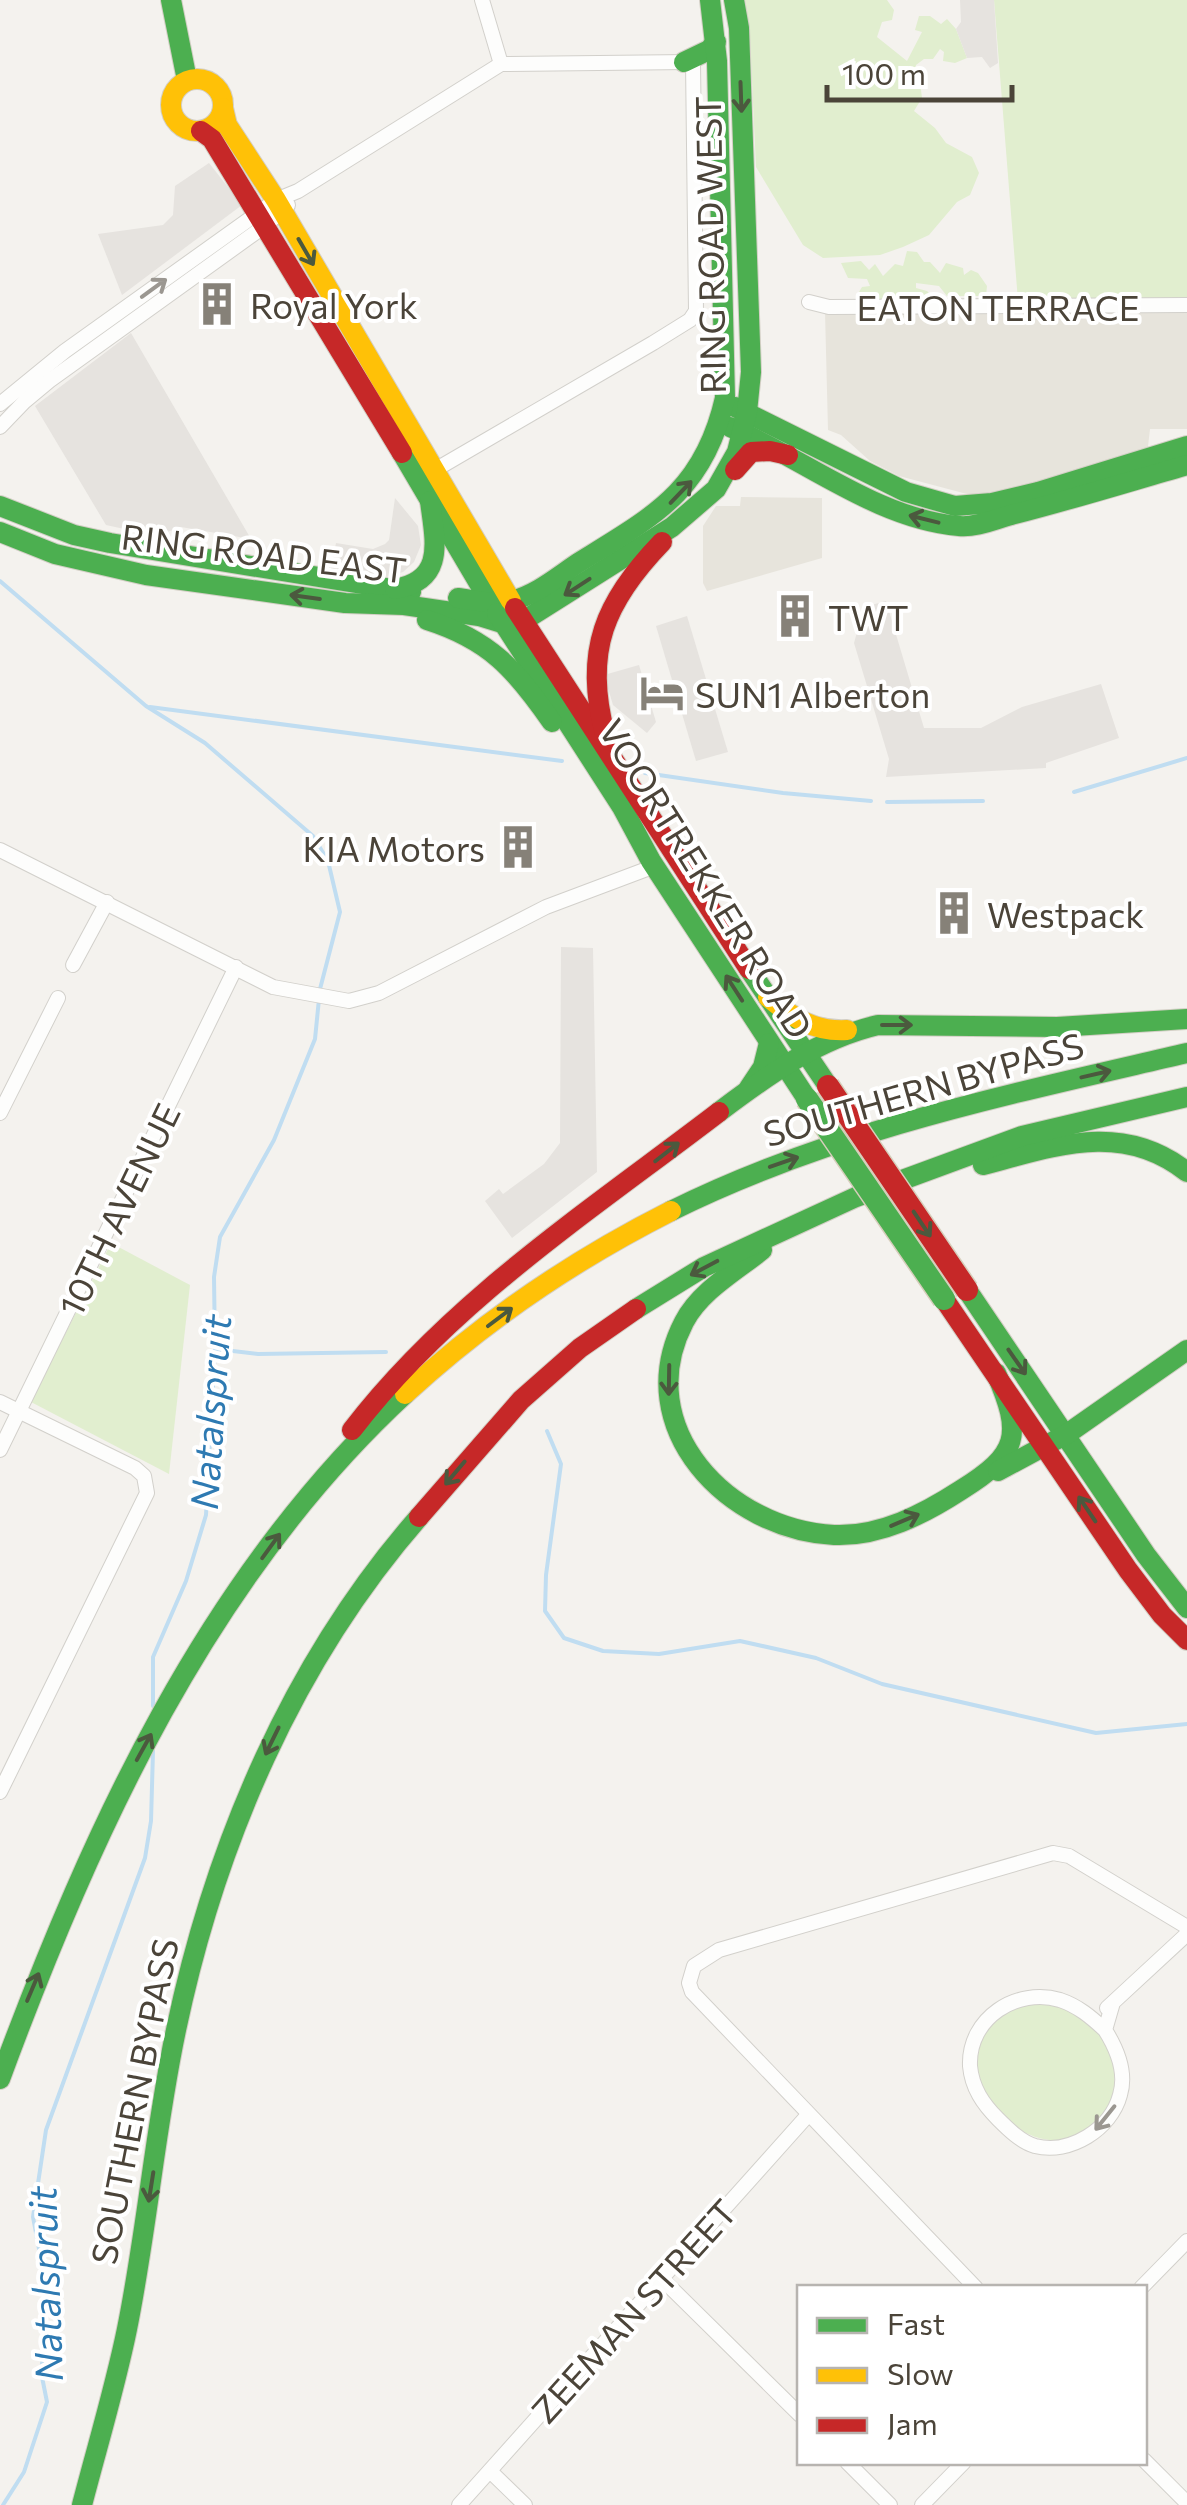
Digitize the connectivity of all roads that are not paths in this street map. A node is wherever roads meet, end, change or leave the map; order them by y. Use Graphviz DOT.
graph roads {
  1 [pos="170,0"];
  2 [pos="482,0"];
  3 [pos="710,0"];
  4 [pos="734,0"];
  5 [pos="724,54"];
  6 [pos="688,62"];
  7 [pos="501,64"];
  8 [pos="187,80"];
  9 [pos="224,108"];
  10 [pos="201,131"];
  11 [pos="270,213"];
  12 [pos="809,302"];
  13 [pos="1187,305"];
  14 [pos="0,404"];
  15 [pos="722,413"];
  16 [pos="745,422"];
  17 [pos="0,427"];
  18 [pos="1187,446"];
  19 [pos="788,454"];
  20 [pos="1187,465"];
  21 [pos="427,484"];
  22 [pos="716,489"];
  23 [pos="0,506"];
  24 [pos="689,515"];
  25 [pos="0,532"];
  26 [pos="386,589"];
  27 [pos="345,603"];
  28 [pos="507,612"];
  29 [pos="574,744"];
  30 [pos="609,753"];
  31 [pos="0,850"];
  32 [pos="653,864"];
  33 [pos="106,902"];
  34 [pos="73,965"];
  35 [pos="236,967"];
  36 [pos="768,997"];
  37 [pos="58,998"];
  38 [pos="1187,1019"];
  39 [pos="851,1030"];
  40 [pos="769,1043"];
  41 [pos="1187,1052"];
  42 [pos="806,1055"];
  43 [pos="785,1068"];
  44 [pos="743,1096"];
  45 [pos="1187,1097"];
  46 [pos="0,1112"];
  47 [pos="1187,1172"];
  48 [pos="856,1197"];
  49 [pos="788,1227"];
  50 [pos="1187,1350"];
  51 [pos="996,1373"];
  52 [pos="0,1402"];
  53 [pos="19,1412"];
  54 [pos="1067,1434"];
  55 [pos="1046,1447"];
  56 [pos="0,1450"];
  57 [pos="968,1486"];
  58 [pos="301,1504"];
  59 [pos="1187,1608"];
  60 [pos="1187,1640"];
  61 [pos="0,1792"];
  62 [pos="1187,1930"];
  63 [pos="1112,2006"];
  64 [pos="1089,2016"];
  65 [pos="1105,2030"];
  66 [pos="0,2079"];
  67 [pos="808,2115"];
  68 [pos="1187,2242"];
  69 [pos="661,2278"];
  70 [pos="973,2285"];
  71 [pos="1144,2285"];
  72 [pos="797,2412"];
  73 [pos="1147,2463"];
  74 [pos="851,2465"];
  75 [pos="961,2465"];
  76 [pos="490,2471"];
  77 [pos="1187,2503"];
  78 [pos="82,2505"];
  79 [pos="459,2505"];
  80 [pos="525,2505"];
  81 [pos="890,2505"];
  82 [pos="922,2505"];
  1 -- 8 [label="main road"];
  2 -- 7 [label="street"];
  3 -- 5 [label="main road, RING ROAD WEST"];
  4 -- 5 [label="main road, RING ROAD WEST"];
  5 -- 6 [label="main road"];
  5 -- 15 [label="main road, RING ROAD WEST"];
  5 -- 16 [label="main road, RING ROAD WEST, one-way"];
  6 -- 7 [label="street"];
  6 -- 21 [label="street"];
  7 -- 11 [label="street"];
  8 -- 9 [label="main road"];
  8 -- 10 [label="main road"];
  9 -- 10 [label="main road"];
  9 -- 11 [label="main road, VOORTREKKER ROAD"];
  10 -- 11 [label="main road, VOORTREKKER ROAD"];
  14 -- 11 [label="street, one-way"];
  11 -- 17 [label="street"];
  11 -- 21 [label="main road, VOORTREKKER ROAD"];
  12 -- 13 [label="street, EATON TERRACE"];
  15 -- 16 [label="main road"];
  28 -- 15 [label="main road, RING ROAD WEST, one-way"];
  16 -- 18 [label="main road"];
  16 -- 19 [label="main road"];
  16 -- 22 [label="main road, RING ROAD WEST"];
  20 -- 19 [label="main road, one-way"];
  19 -- 22 [label="main road"];
  21 -- 26 [label="main road"];
  21 -- 28 [label="main road, VOORTREKKER ROAD"];
  22 -- 24 [label="main road, RING ROAD WEST"];
  23 -- 26 [label="main road, RING ROAD EAST"];
  24 -- 28 [label="main road, RING ROAD WEST, one-way"];
  24 -- 30 [label="main road"];
  27 -- 25 [label="main road, RING ROAD EAST, one-way"];
  26 -- 28 [label="main road, RING ROAD EAST"];
  27 -- 28 [label="main road, RING ROAD EAST"];
  27 -- 29 [label="main road"];
  28 -- 29 [label="main road, VOORTREKKER ROAD"];
  28 -- 30 [label="main road, VOORTREKKER ROAD"];
  29 -- 32 [label="main road, VOORTREKKER ROAD"];
  30 -- 36 [label="main road, VOORTREKKER ROAD"];
  31 -- 33 [label="street"];
  32 -- 35 [label="street"];
  40 -- 32 [label="main road, VOORTREKKER ROAD, one-way"];
  33 -- 34 [label="street"];
  33 -- 35 [label="street"];
  35 -- 53 [label="street, 10TH AVENUE"];
  36 -- 39 [label="main road"];
  36 -- 42 [label="main road, VOORTREKKER ROAD"];
  37 -- 46 [label="street"];
  39 -- 38 [label="main road, one-way"];
  39 -- 42 [label="main road"];
  40 -- 43 [label="main road, VOORTREKKER ROAD"];
  40 -- 44 [label="main road"];
  58 -- 41 [label="main road, SOUTHERN BYPASS, one-way"];
  42 -- 43 [label="main road"];
  42 -- 54 [label="main road, VOORTREKKER ROAD, one-way, bridge"];
  43 -- 44 [label="main road"];
  43 -- 51 [label="main road, VOORTREKKER ROAD, bridge"];
  58 -- 44 [label="main road, one-way"];
  45 -- 48 [label="main road, SOUTHERN BYPASS"];
  47 -- 48 [label="main road"];
  48 -- 49 [label="main road, SOUTHERN BYPASS"];
  49 -- 57 [label="main road, one-way"];
  49 -- 78 [label="main road, SOUTHERN BYPASS, one-way"];
  50 -- 54 [label="main road"];
  51 -- 55 [label="main road, VOORTREKKER ROAD"];
  51 -- 57 [label="main road"];
  52 -- 53 [label="street"];
  53 -- 56 [label="street, 10TH AVENUE"];
  53 -- 61 [label="street"];
  54 -- 55 [label="main road"];
  54 -- 59 [label="main road, VOORTREKKER ROAD"];
  55 -- 57 [label="main road"];
  60 -- 55 [label="main road, VOORTREKKER ROAD, one-way"];
  66 -- 58 [label="main road, SOUTHERN BYPASS, one-way"];
  62 -- 63 [label="street"];
  62 -- 67 [label="street"];
  63 -- 64 [label="street"];
  63 -- 65 [label="street"];
  64 -- 65 [label="street"];
  65 -- 64 [label="street, one-way"];
  67 -- 69 [label="street, ZEEMAN STREET"];
  67 -- 70 [label="street"];
  68 -- 71 [label="street"];
  69 -- 72 [label="street"];
  69 -- 76 [label="street, ZEEMAN STREET"];
  73 -- 77 [label="street"];
  74 -- 81 [label="street"];
  75 -- 82 [label="street"];
  76 -- 79 [label="street, ZEEMAN STREET"];
  76 -- 80 [label="street"];
}
